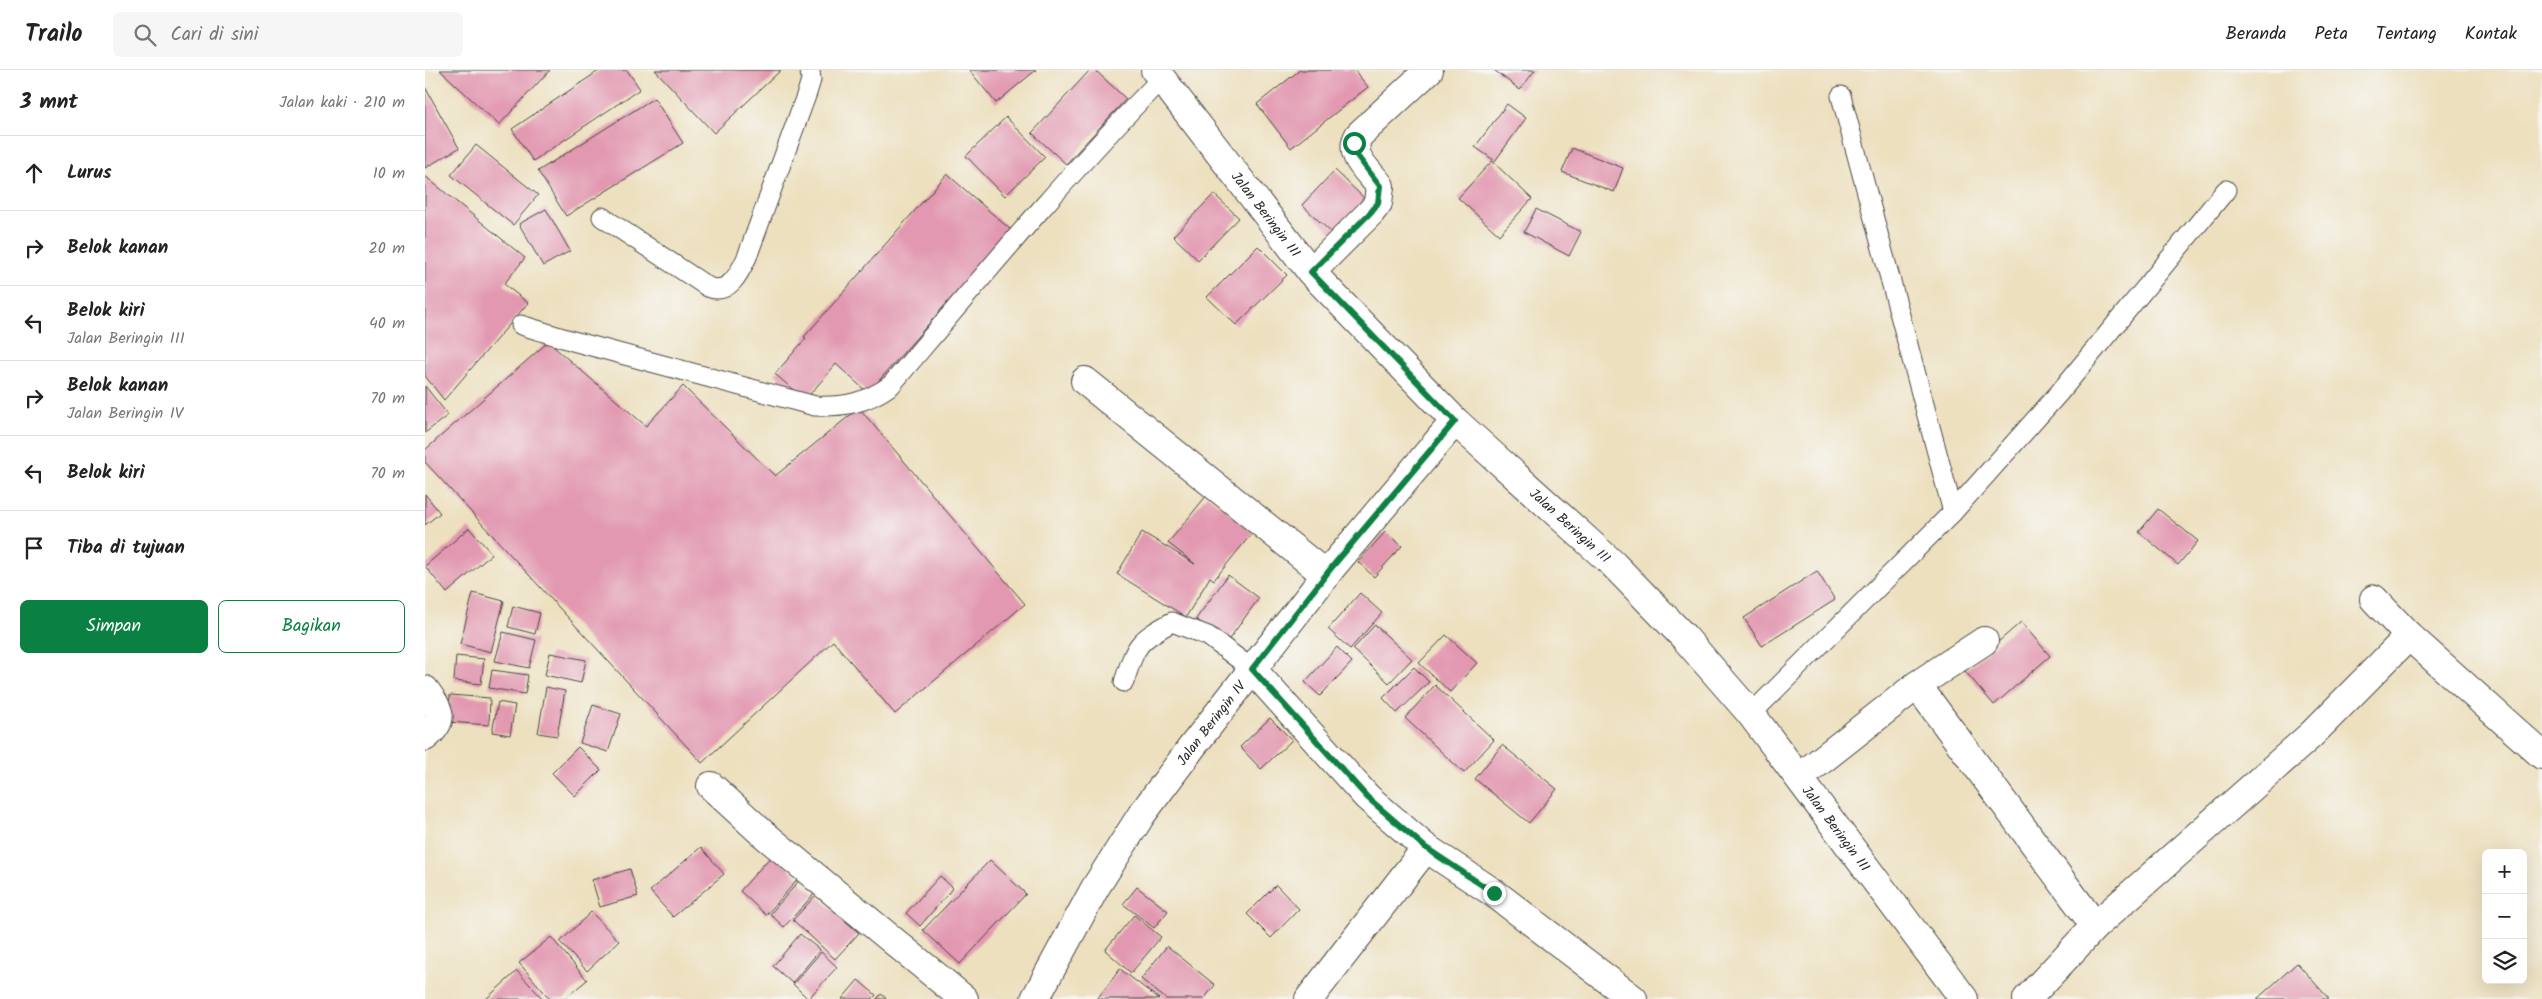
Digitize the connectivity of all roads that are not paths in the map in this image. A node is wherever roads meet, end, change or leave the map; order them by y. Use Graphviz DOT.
graph roads {
  1 [pos="809,70"];
  2 [pos="1429,70"];
  3 [pos="1158,74"];
  4 [pos="1841,96"];
  5 [pos="2226,190"];
  6 [pos="602,218"];
  7 [pos="1311,272"];
  8 [pos="521,324"];
  9 [pos="1085,381"];
  10 [pos="1455,421"];
  11 [pos="1953,512"];
  12 [pos="1325,575"];
  13 [pos="2375,599"];
  14 [pos="2409,636"];
  15 [pos="1984,641"];
  16 [pos="1252,669"];
  17 [pos="1124,682"];
  18 [pos="1917,685"];
  19 [pos="425,690"];
  20 [pos="1751,714"];
  21 [pos="425,737"];
  22 [pos="2542,755"];
  23 [pos="1800,777"];
  24 [pos="711,786"];
  25 [pos="1426,848"];
  26 [pos="2095,926"];
  27 [pos="964,999"];
  28 [pos="1035,999"];
  29 [pos="1309,999"];
  30 [pos="1633,999"];
  31 [pos="1964,999"];
  32 [pos="2027,999"];
  1 -- 6 [label="lane"];
  2 -- 7 [label="street"];
  3 -- 7 [label="street, Jalan Beringin III"];
  3 -- 8 [label="lane"];
  4 -- 11 [label="lane"];
  5 -- 11 [label="lane"];
  7 -- 10 [label="street, Jalan Beringin III"];
  9 -- 12 [label="street"];
  10 -- 12 [label="street, Jalan Beringin IV"];
  10 -- 20 [label="street, Jalan Beringin III"];
  11 -- 20 [label="lane"];
  12 -- 16 [label="street, Jalan Beringin IV"];
  13 -- 14 [label="street"];
  14 -- 22 [label="street"];
  14 -- 26 [label="street"];
  15 -- 18 [label="street"];
  16 -- 17 [label="lane"];
  16 -- 25 [label="street"];
  16 -- 28 [label="street, Jalan Beringin IV"];
  18 -- 23 [label="street"];
  18 -- 26 [label="street"];
  19 -- 21 [label="street"];
  20 -- 23 [label="street, Jalan Beringin III"];
  23 -- 31 [label="street, Jalan Beringin III"];
  24 -- 27 [label="street"];
  25 -- 29 [label="street"];
  25 -- 30 [label="street"];
  26 -- 32 [label="street"];
}
